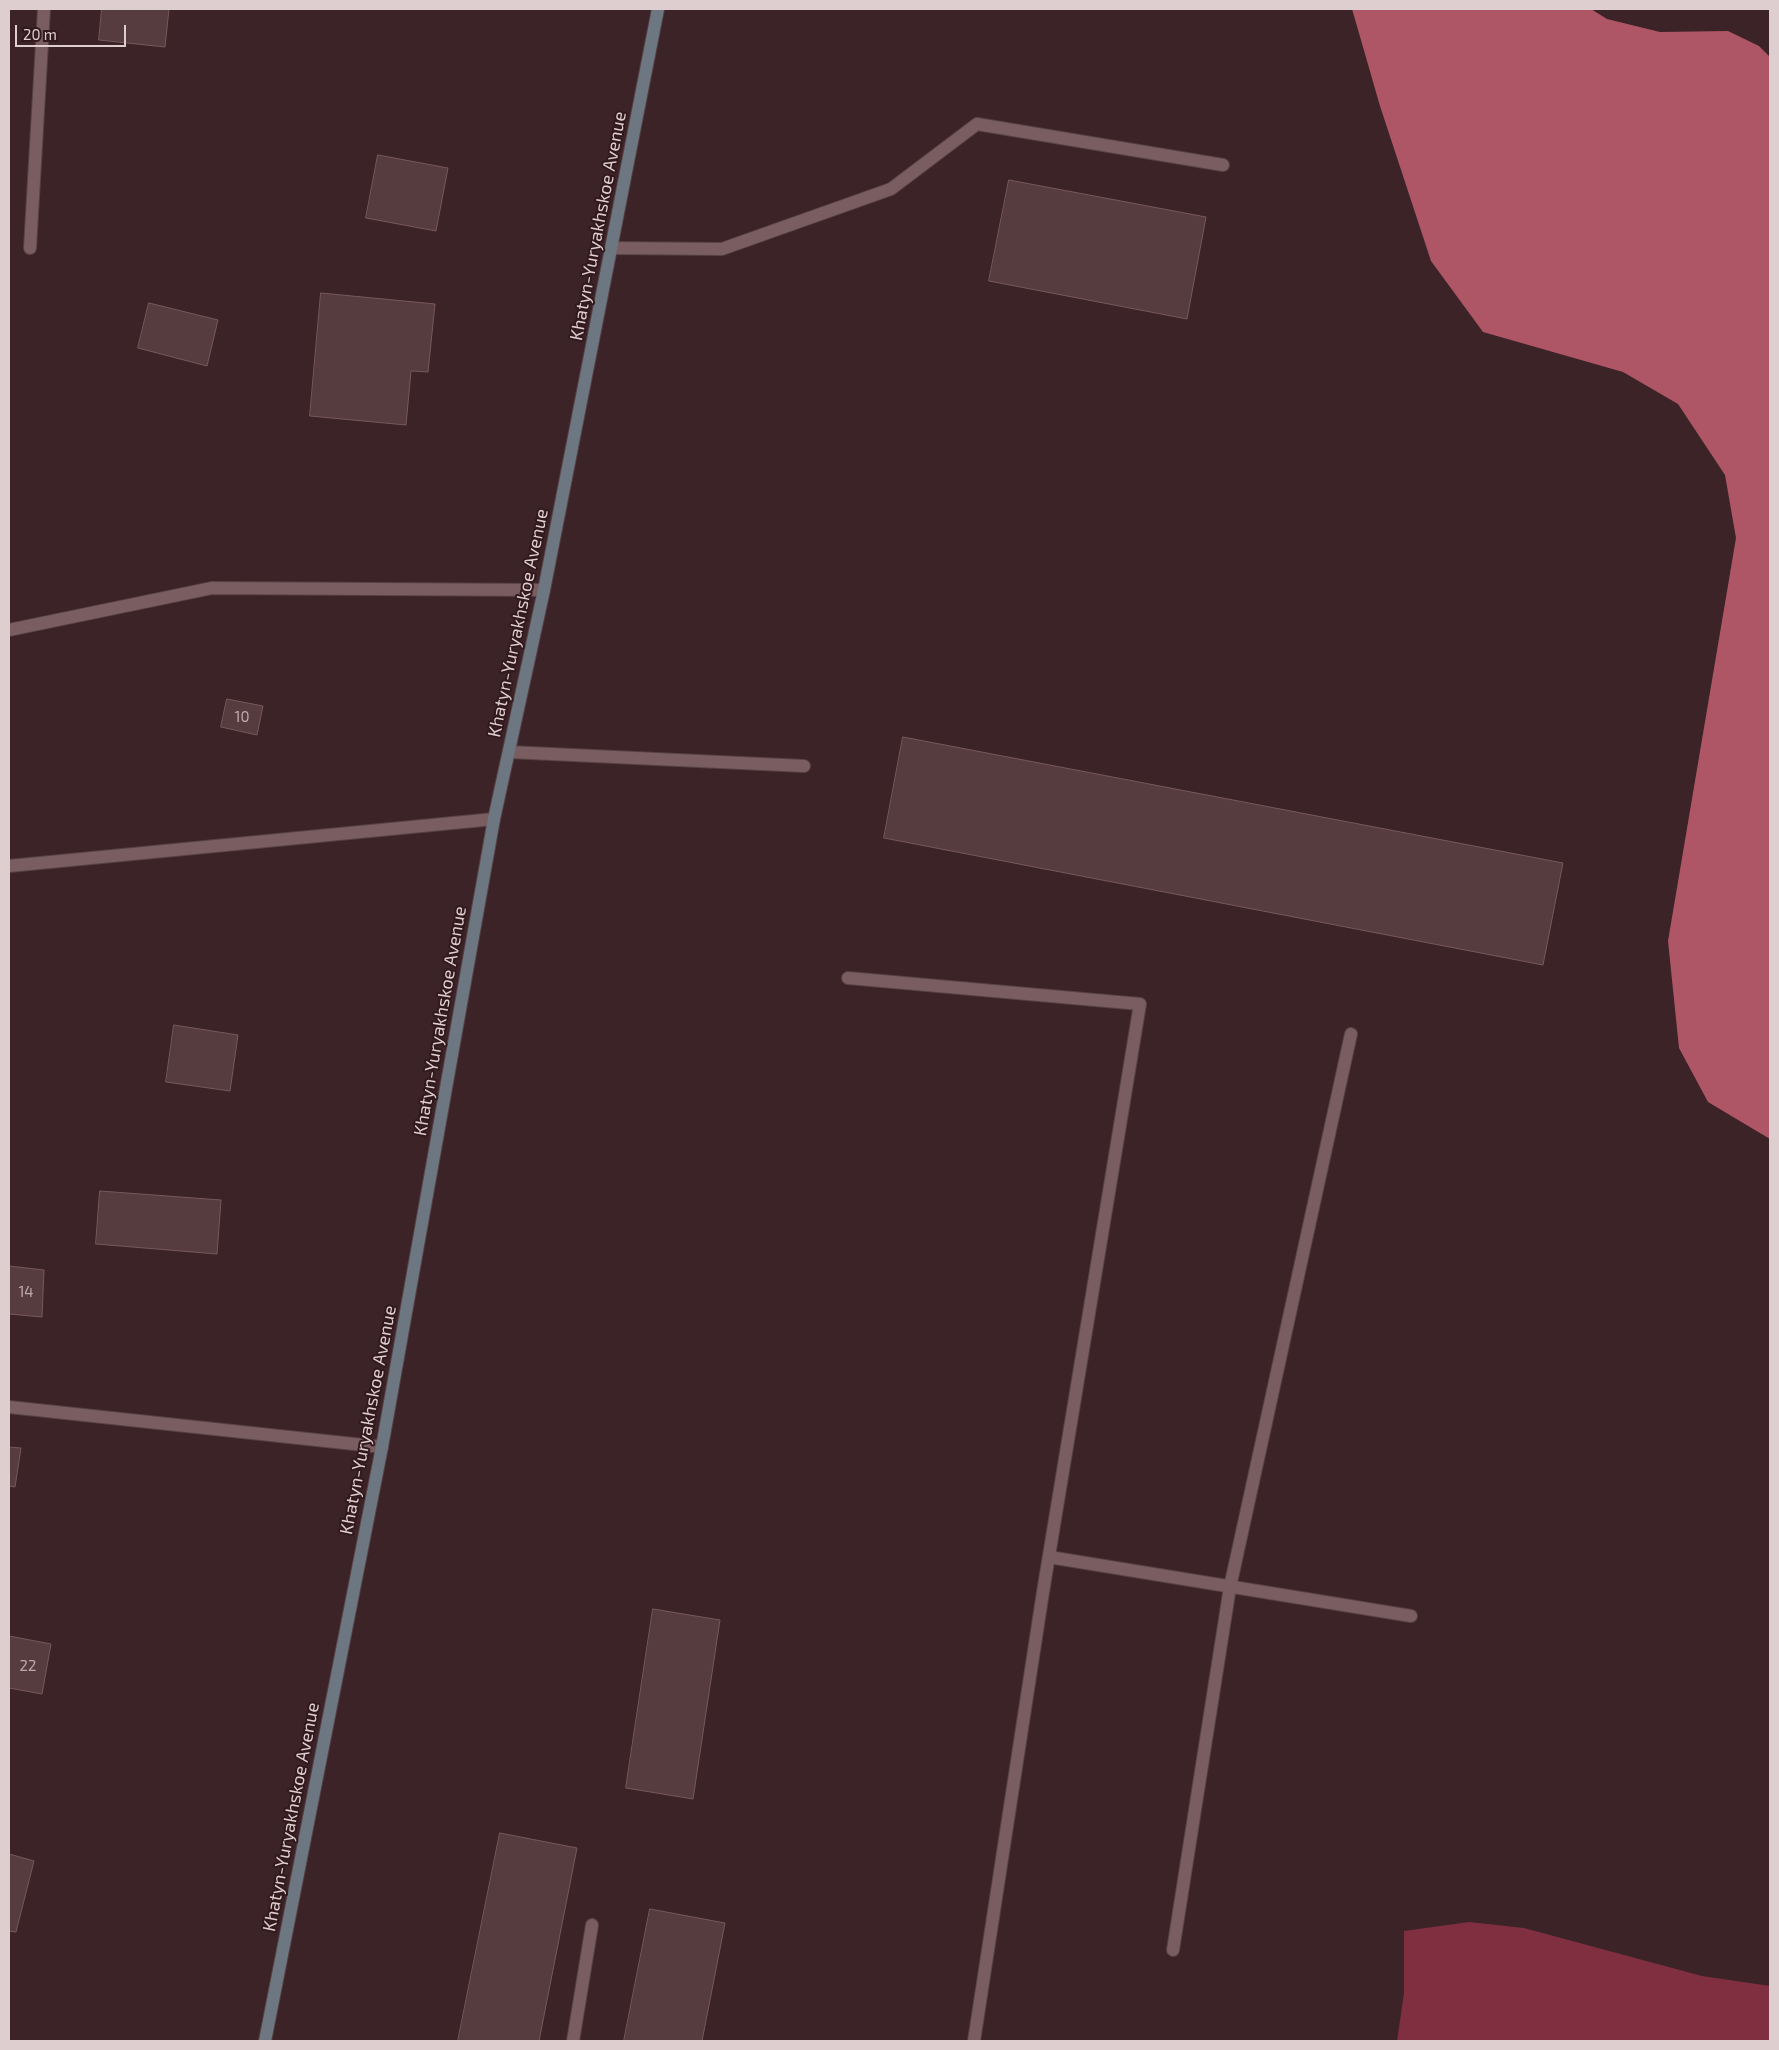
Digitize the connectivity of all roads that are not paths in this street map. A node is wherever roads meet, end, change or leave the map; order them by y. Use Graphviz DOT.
graph roads {
  1 [pos="44,9"];
  2 [pos="658,9"];
  3 [pos="1223,165"];
  4 [pos="30,248"];
  5 [pos="612,248"];
  6 [pos="544,590"];
  7 [pos="9,630"];
  8 [pos="509,752"];
  9 [pos="804,766"];
  10 [pos="494,818"];
  11 [pos="9,866"];
  12 [pos="848,978"];
  13 [pos="1351,1034"];
  14 [pos="9,1406"];
  15 [pos="382,1447"];
  16 [pos="1049,1557"];
  17 [pos="1230,1587"];
  18 [pos="1411,1616"];
  19 [pos="592,1925"];
  20 [pos="1173,1950"];
  21 [pos="265,2041"];
  22 [pos="573,2041"];
  23 [pos="974,2041"];
  1 -- 4 [label="street"];
  2 -- 5 [label="main road, Khatyn-Yuryakhskoe Avenue"];
  3 -- 5 [label="street"];
  5 -- 6 [label="main road, Khatyn-Yuryakhskoe Avenue"];
  6 -- 7 [label="street"];
  6 -- 8 [label="main road, Khatyn-Yuryakhskoe Avenue"];
  8 -- 9 [label="street"];
  8 -- 10 [label="main road, Khatyn-Yuryakhskoe Avenue"];
  10 -- 11 [label="street"];
  10 -- 15 [label="main road, Khatyn-Yuryakhskoe Avenue"];
  12 -- 16 [label="street"];
  13 -- 17 [label="street"];
  14 -- 15 [label="street"];
  15 -- 21 [label="main road, Khatyn-Yuryakhskoe Avenue"];
  16 -- 17 [label="street"];
  16 -- 23 [label="street"];
  17 -- 18 [label="street"];
  17 -- 20 [label="street"];
  19 -- 22 [label="street"];
}
